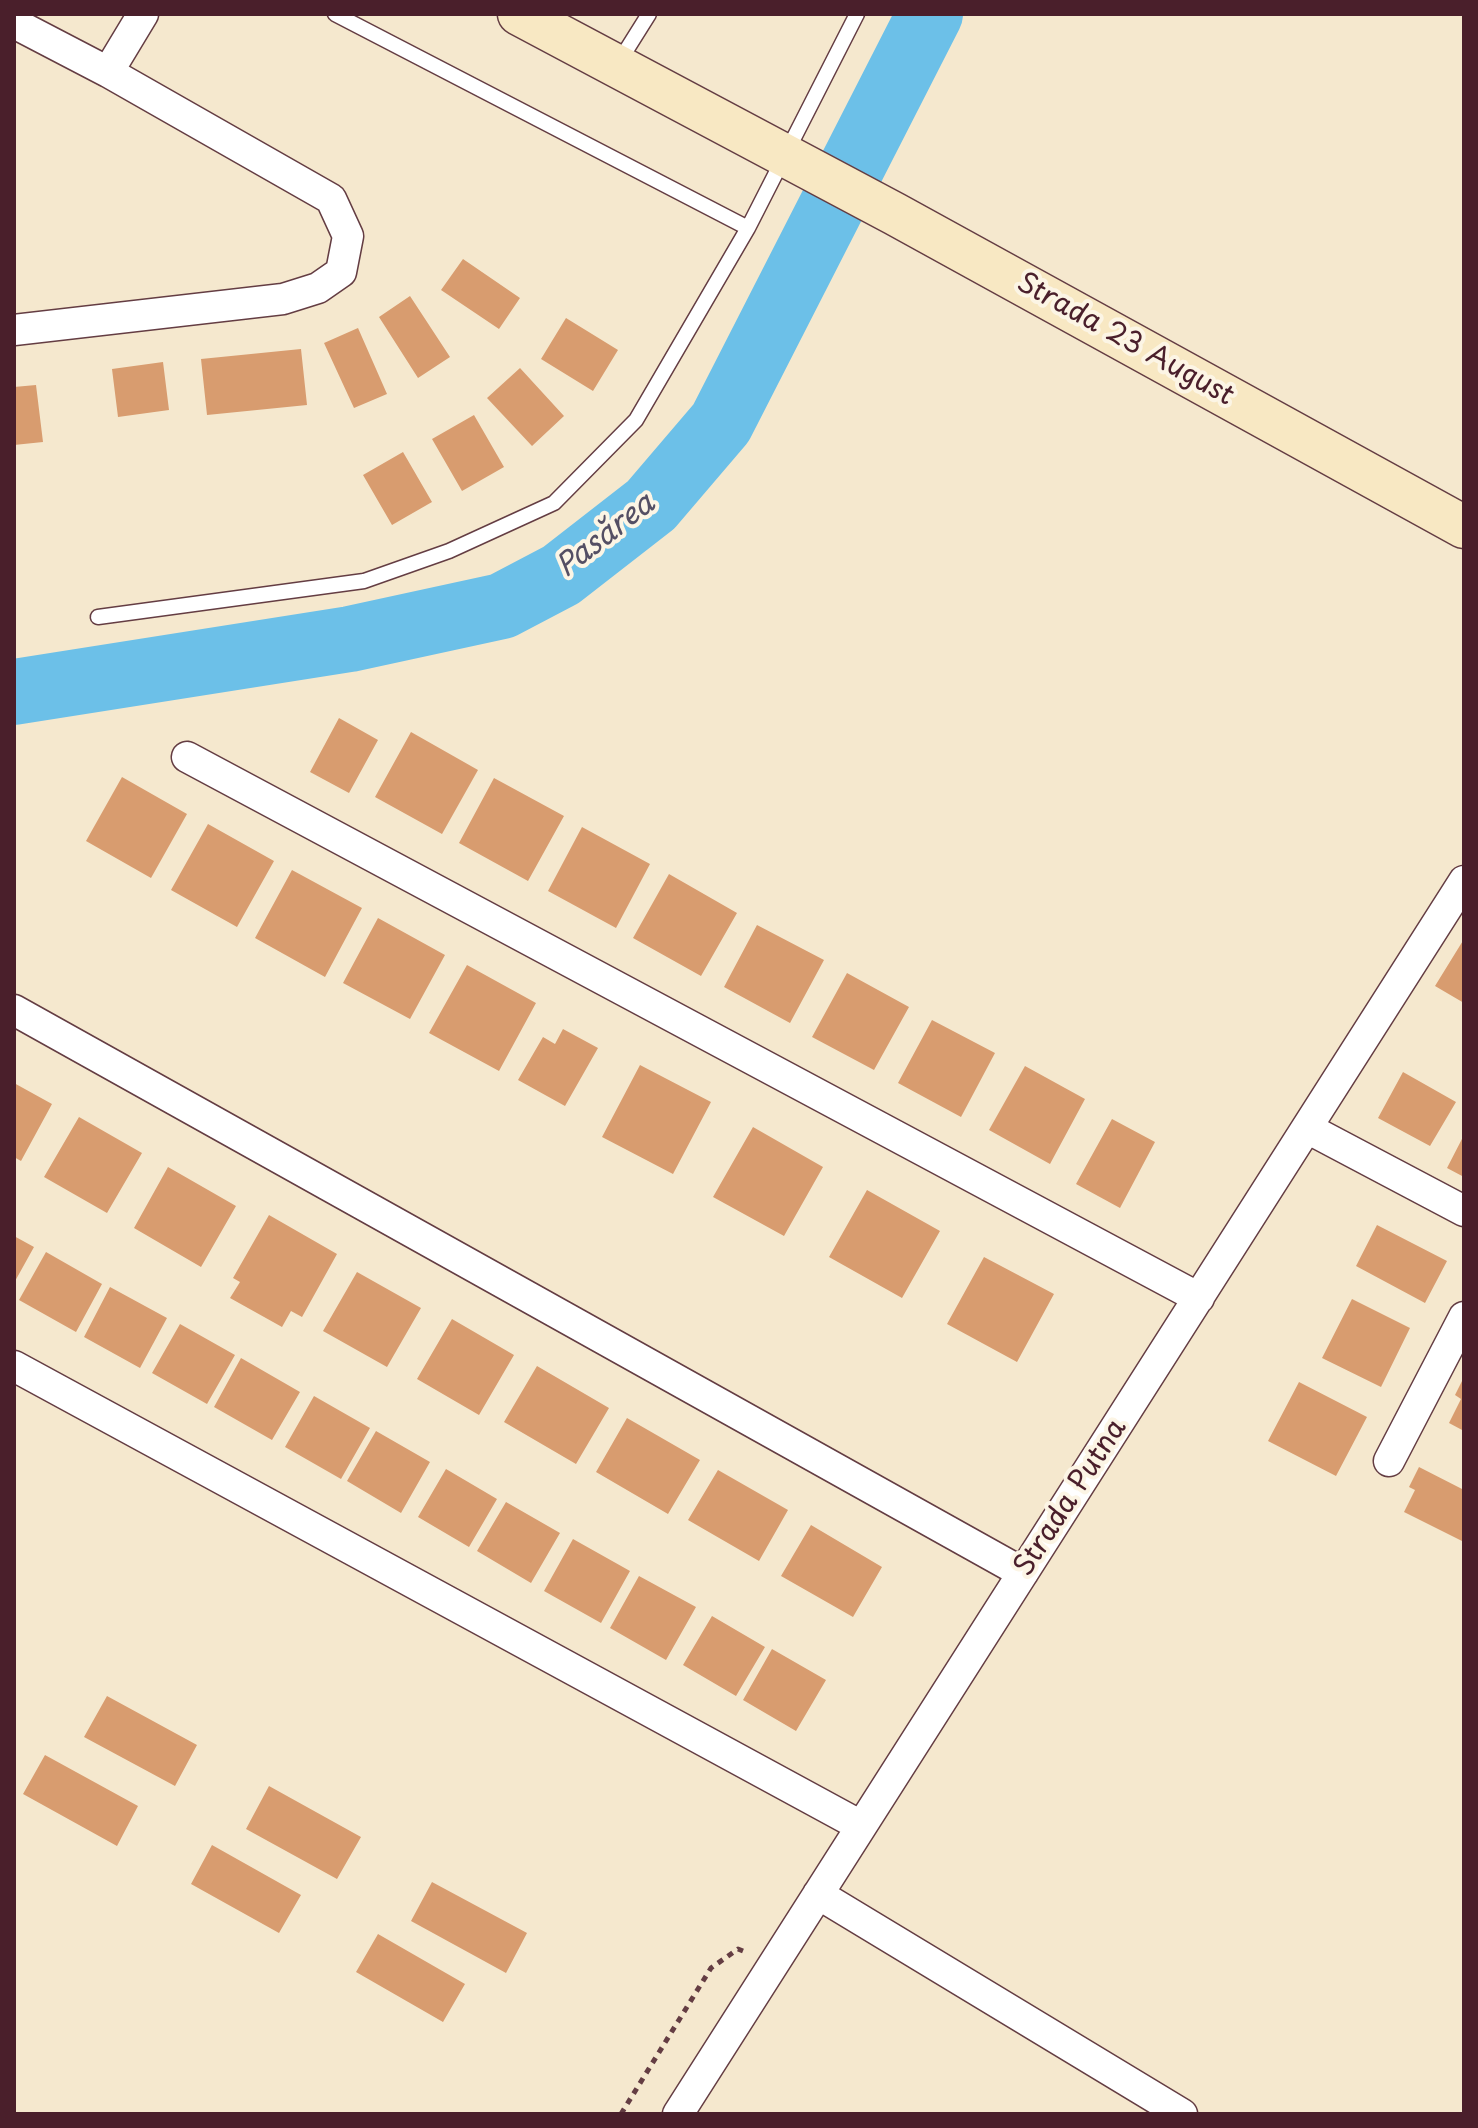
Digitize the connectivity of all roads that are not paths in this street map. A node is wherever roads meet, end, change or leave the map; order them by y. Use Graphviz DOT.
graph roads {
  1 [pos="143,14"];
  2 [pos="335,14"];
  3 [pos="519,14"];
  4 [pos="649,14"];
  5 [pos="857,14"];
  6 [pos="14,23"];
  7 [pos="616,66"];
  8 [pos="108,72"];
  9 [pos="784,156"];
  10 [pos="748,228"];
  11 [pos="14,330"];
  12 [pos="1464,527"];
  13 [pos="98,617"];
  14 [pos="187,757"];
  15 [pos="1464,881"];
  16 [pos="14,1010"];
  17 [pos="1307,1128"];
  18 [pos="1464,1211"];
  19 [pos="1199,1298"];
  20 [pos="1464,1317"];
  21 [pos="14,1366"];
  22 [pos="1389,1461"];
  23 [pos="1023,1573"];
  24 [pos="861,1826"];
  25 [pos="818,1894"];
  26 [pos="678,2114"];
  27 [pos="1182,2114"];
  1 -- 8 [label="street"];
  2 -- 10 [label="lane"];
  3 -- 7 [label="main road, Strada 23 August"];
  4 -- 7 [label="lane"];
  5 -- 9 [label="lane"];
  6 -- 8 [label="street"];
  7 -- 9 [label="main road, Strada 23 August"];
  8 -- 11 [label="street"];
  9 -- 10 [label="lane"];
  9 -- 12 [label="main road, Strada 23 August"];
  10 -- 13 [label="lane"];
  14 -- 19 [label="street"];
  15 -- 17 [label="street, Strada Putna"];
  16 -- 23 [label="street"];
  17 -- 18 [label="street"];
  17 -- 19 [label="street, Strada Putna"];
  19 -- 23 [label="street, Strada Putna"];
  20 -- 22 [label="street"];
  21 -- 24 [label="street"];
  23 -- 24 [label="street, Strada Putna"];
  24 -- 25 [label="street, Strada Putna"];
  25 -- 26 [label="street, Strada Putna"];
  25 -- 27 [label="street"];
}
